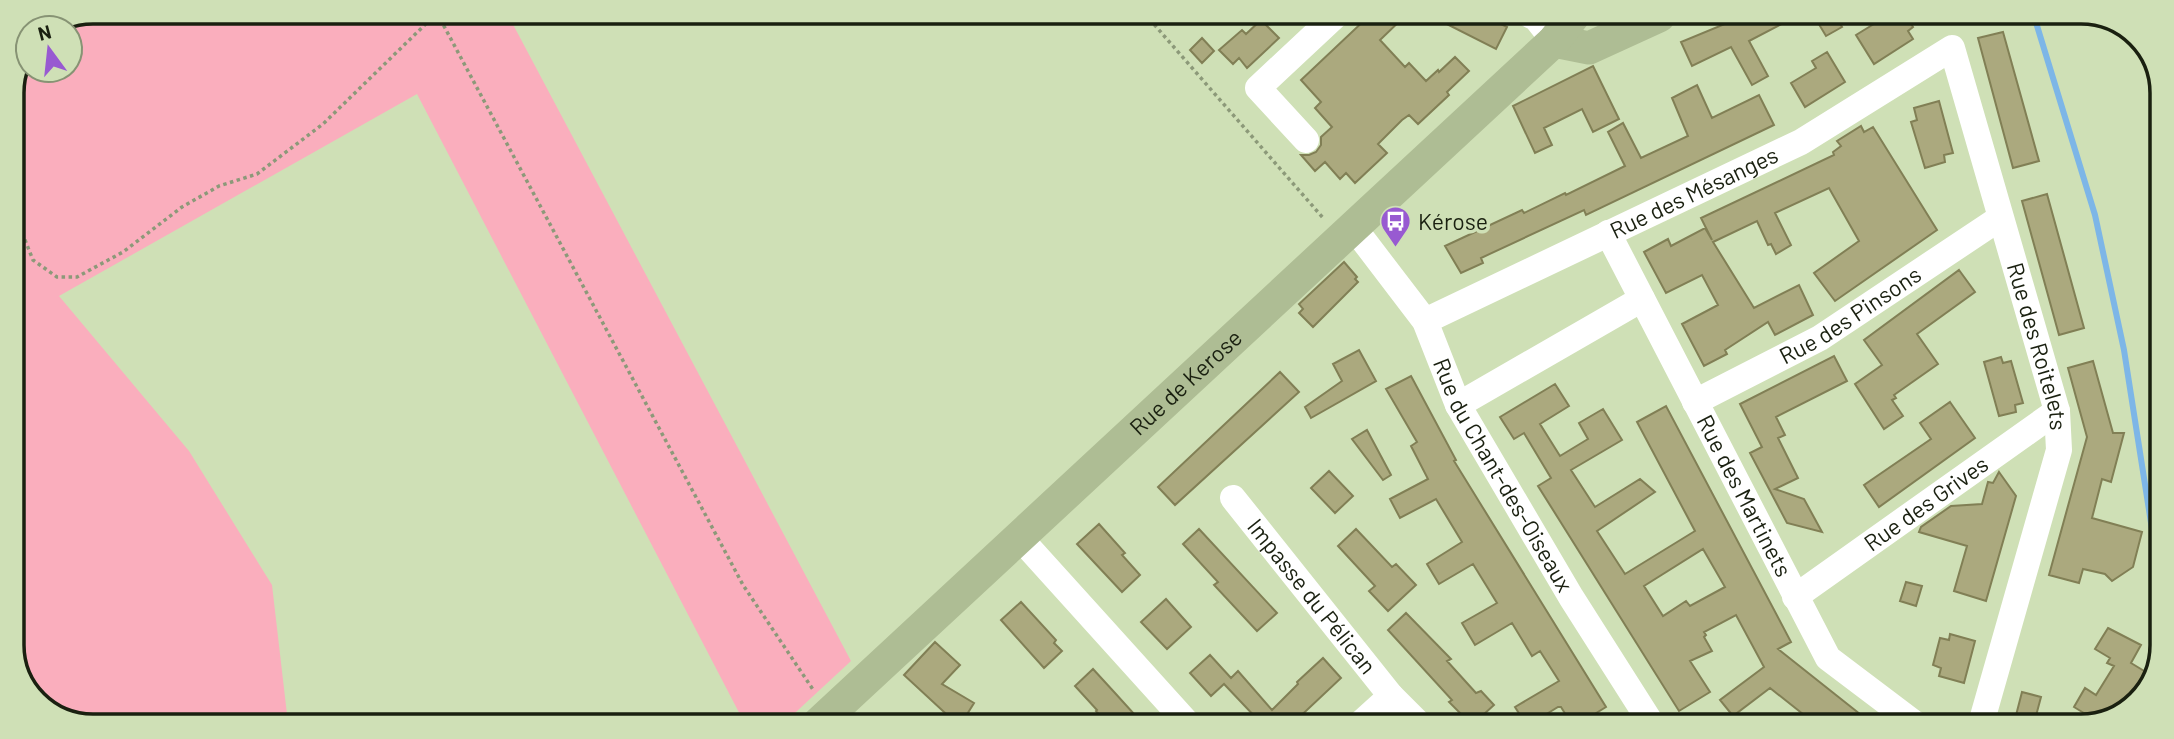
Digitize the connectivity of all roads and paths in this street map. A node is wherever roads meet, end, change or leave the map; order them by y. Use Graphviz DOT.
graph roads {
  1 [pos="426,24"];
  2 [pos="443,24"];
  3 [pos="1153,24"];
  4 [pos="1326,24"];
  5 [pos="1642,24"];
  6 [pos="1564,28"];
  7 [pos="1952,48"];
  8 [pos="1306,140"];
  9 [pos="2000,218"];
  10 [pos="1348,233"];
  11 [pos="1608,233"];
  12 [pos="24,238"];
  13 [pos="1642,299"];
  14 [pos="1425,321"];
  15 [pos="1695,402"];
  16 [pos="1458,405"];
  17 [pos="2057,411"];
  18 [pos="1233,498"];
  19 [pos="1019,537"];
  20 [pos="1796,597"];
  21 [pos="1391,696"];
  22 [pos="820,714"];
  23 [pos="828,714"];
  24 [pos="1179,714"];
  25 [pos="1371,714"];
  26 [pos="1409,714"];
  27 [pos="1645,714"];
  28 [pos="1902,714"];
  29 [pos="1984,714"];
  1 -- 12 [label="path"];
  2 -- 22 [label="path"];
  3 -- 10 [label="path"];
  4 -- 8 [label="street"];
  5 -- 6 [label="main road"];
  6 -- 10 [label="main road, Rue de Kerose"];
  7 -- 9 [label="street, Rue des Roitelets"];
  7 -- 11 [label="street, Rue des Mésanges"];
  9 -- 15 [label="street, Rue des Pinsons"];
  9 -- 17 [label="street, Rue des Roitelets"];
  10 -- 14 [label="street, Rue du Chant-des-Oiseaux"];
  10 -- 19 [label="main road, Rue de Kerose"];
  11 -- 13 [label="street, Rue des Martinets"];
  11 -- 14 [label="street, Rue des Mésanges"];
  13 -- 15 [label="street, Rue des Martinets"];
  13 -- 16 [label="street"];
  14 -- 16 [label="street, Rue du Chant-des-Oiseaux"];
  15 -- 20 [label="street, Rue des Martinets"];
  16 -- 27 [label="street, Rue du Chant-des-Oiseaux"];
  17 -- 20 [label="street, Rue des Grives"];
  17 -- 29 [label="street, Rue des Roitelets"];
  18 -- 21 [label="street, Impasse du Pélican"];
  19 -- 23 [label="main road, Rue de Kerose"];
  19 -- 24 [label="street"];
  20 -- 28 [label="street, Rue des Martinets"];
  21 -- 25 [label="street, Impasse du Pélican"];
  21 -- 26 [label="street, Impasse du Pélican"];
}
